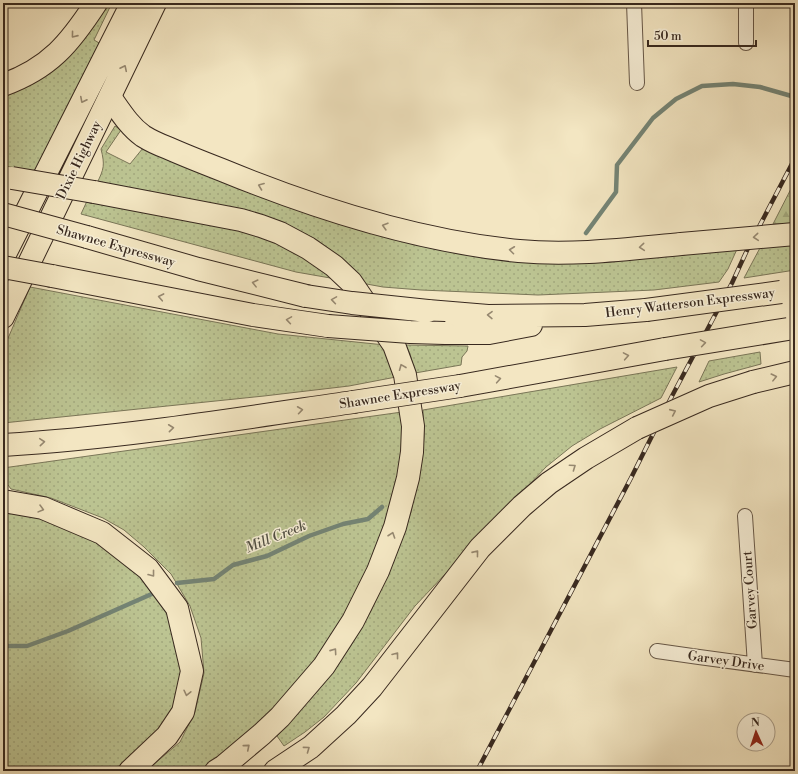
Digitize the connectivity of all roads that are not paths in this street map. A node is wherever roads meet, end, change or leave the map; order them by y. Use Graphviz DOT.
graph roads {
  1 [pos="96,3"];
  2 [pos="132,3"];
  3 [pos="155,3"];
  4 [pos="634,3"];
  5 [pos="746,3"];
  6 [pos="746,43"];
  7 [pos="637,83"];
  8 [pos="3,85"];
  9 [pos="110,97"];
  10 [pos="7,177"];
  11 [pos="3,214"];
  12 [pos="795,234"];
  13 [pos="3,258"];
  14 [pos="3,267"];
  15 [pos="788,291"];
  16 [pos="585,314"];
  17 [pos="3,317"];
  18 [pos="792,328"];
  19 [pos="795,372"];
  20 [pos="3,445"];
  21 [pos="3,501"];
  22 [pos="745,516"];
  23 [pos="658,651"];
  24 [pos="755,665"];
  25 [pos="795,670"];
  26 [pos="130,771"];
  27 [pos="216,771"];
  28 [pos="275,771"];
  1 -- 8 [label="main road, one-way"];
  2 -- 13 [label="main road, Dixie Highway, one-way"];
  9 -- 3 [label="main road, Dixie Highway, one-way"];
  4 -- 7 [label="street"];
  5 -- 6 [label="street"];
  12 -- 9 [label="main road, one-way, bridge"];
  9 -- 17 [label="main road, Dixie Highway"];
  27 -- 10 [label="main road, one-way, bridge"];
  16 -- 11 [label="main road, Shawnee Expressway, one-way, bridge"];
  16 -- 14 [label="main road, one-way, bridge"];
  15 -- 16 [label="main road, Henry Watterson Expressway, bridge"];
  20 -- 18 [label="main road, Shawnee Expressway, one-way, bridge"];
  28 -- 19 [label="main road, one-way, bridge"];
  21 -- 26 [label="main road, one-way"];
  22 -- 24 [label="street, Garvey Court"];
  23 -- 24 [label="street, Garvey Drive"];
  24 -- 25 [label="street, Garvey Drive"];
}
